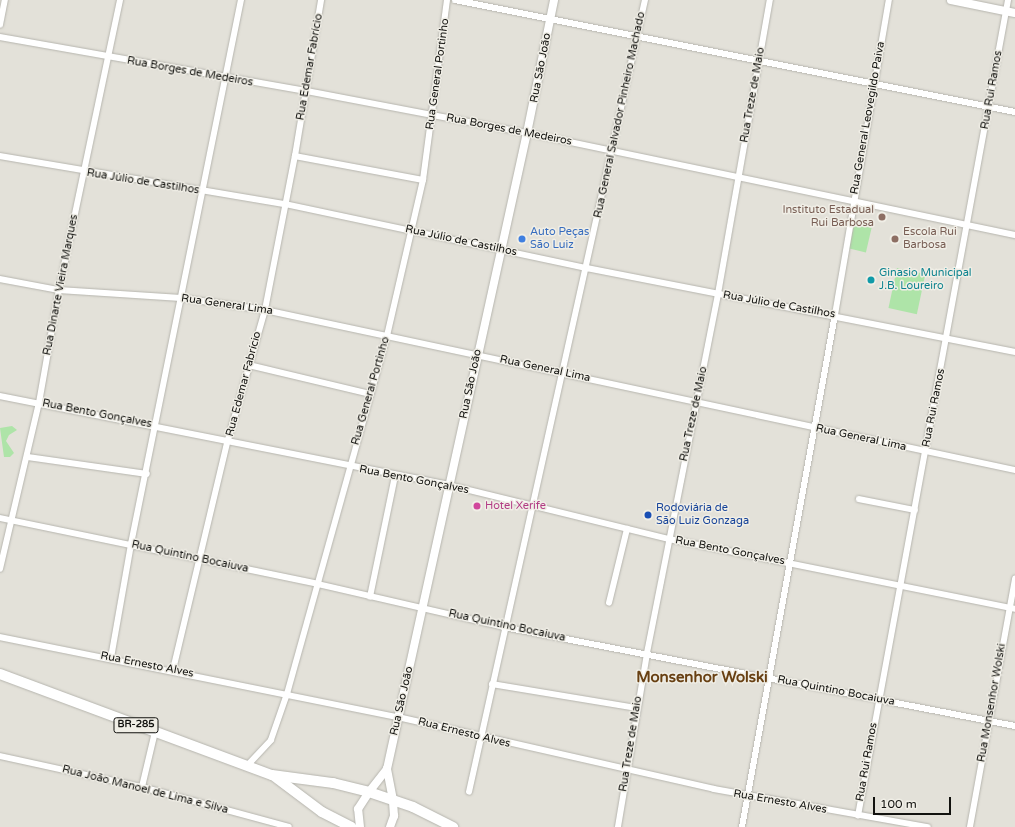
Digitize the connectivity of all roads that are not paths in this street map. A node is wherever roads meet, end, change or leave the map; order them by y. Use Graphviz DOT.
graph roads {
  1 [pos="5,0"];
  2 [pos="120,0"];
  3 [pos="241,0"];
  4 [pos="321,0"];
  5 [pos="448,0"];
  6 [pos="455,0"];
  7 [pos="554,0"];
  8 [pos="645,0"];
  9 [pos="770,0"];
  10 [pos="889,0"];
  11 [pos="951,0"];
  12 [pos="1008,0"];
  13 [pos="1006,12"];
  14 [pos="1015,14"];
  15 [pos="551,17"];
  16 [pos="0,24"];
  17 [pos="636,35"];
  18 [pos="0,37"];
  19 [pos="108,58"];
  20 [pos="760,60"];
  21 [pos="224,78"];
  22 [pos="874,84"];
  23 [pos="306,91"];
  24 [pos="989,106"];
  25 [pos="1015,112"];
  26 [pos="432,115"];
  27 [pos="527,134"];
  28 [pos="611,151"];
  29 [pos="0,156"];
  30 [pos="295,156"];
  31 [pos="84,172"];
  32 [pos="738,176"];
  33 [pos="422,180"];
  34 [pos="202,191"];
  35 [pos="854,202"];
  36 [pos="285,204"];
  37 [pos="968,224"];
  38 [pos="412,231"];
  39 [pos="1015,235"];
  40 [pos="501,249"];
  41 [pos="587,268"];
  42 [pos="0,279"];
  43 [pos="59,290"];
  44 [pos="718,294"];
  45 [pos="181,298"];
  46 [pos="265,310"];
  47 [pos="835,315"];
  48 [pos="387,336"];
  49 [pos="947,338"];
  50 [pos="1015,352"];
  51 [pos="477,355"];
  52 [pos="249,365"];
  53 [pos="563,373"];
  54 [pos="371,394"];
  55 [pos="0,396"];
  56 [pos="39,403"];
  57 [pos="696,403"];
  58 [pos="156,425"];
  59 [pos="815,428"];
  60 [pos="228,440"];
  61 [pos="926,452"];
  62 [pos="28,457"];
  63 [pos="349,467"];
  64 [pos="1015,470"];
  65 [pos="147,474"];
  66 [pos="395,476"];
  67 [pos="449,486"];
  68 [pos="859,499"];
  69 [pos="532,507"];
  70 [pos="915,510"];
  71 [pos="0,518"];
  72 [pos="10,520"];
  73 [pos="626,529"];
  74 [pos="669,539"];
  75 [pos="131,544"];
  76 [pos="201,558"];
  77 [pos="790,563"];
  78 [pos="0,569"];
  79 [pos="1015,579"];
  80 [pos="318,584"];
  81 [pos="900,586"];
  82 [pos="370,597"];
  83 [pos="609,603"];
  84 [pos="424,608"];
  85 [pos="1012,609"];
  86 [pos="504,627"];
  87 [pos="0,637"];
  88 [pos="647,653"];
  89 [pos="111,658"];
  90 [pos="173,670"];
  91 [pos="0,674"];
  92 [pos="769,677"];
  93 [pos="492,684"];
  94 [pos="287,694"];
  95 [pos="878,699"];
  96 [pos="637,708"];
  97 [pos="398,717"];
  98 [pos="988,721"];
  99 [pos="1015,726"];
  100 [pos="155,732"];
  101 [pos="480,737"];
  102 [pos="0,756"];
  103 [pos="247,766"];
  104 [pos="387,768"];
  105 [pos="626,771"];
  106 [pos="272,775"];
  107 [pos="142,787"];
  108 [pos="369,792"];
  109 [pos="469,792"];
  110 [pos="748,796"];
  111 [pos="393,800"];
  112 [pos="858,816"];
  113 [pos="289,827"];
  114 [pos="351,827"];
  115 [pos="360,827"];
  116 [pos="390,827"];
  117 [pos="453,827"];
  118 [pos="618,827"];
  119 [pos="742,827"];
  120 [pos="928,827"];
  121 [pos="970,827"];
  1 -- 16 [label="street"];
  2 -- 19 [label="street, Rua Dinarte Vieira Marques"];
  3 -- 21 [label="street"];
  4 -- 23 [label="street, Rua Edemar Fabrício"];
  5 -- 26 [label="street, Rua General Portinho"];
  6 -- 15 [label="street"];
  7 -- 15 [label="main road, Rua São João"];
  8 -- 17 [label="street, Rua General Salvador Pinheiro Machado"];
  9 -- 20 [label="street, Rua Treze de Maio"];
  10 -- 22 [label="street, Rua General Leovegildo Paiva"];
  11 -- 13 [label="main road"];
  12 -- 13 [label="street, Rua Rui Ramos"];
  13 -- 14 [label="main road"];
  13 -- 24 [label="street, Rua Rui Ramos"];
  15 -- 17 [label="street"];
  15 -- 27 [label="main road, Rua São João"];
  17 -- 20 [label="street"];
  17 -- 28 [label="street, Rua General Salvador Pinheiro Machado"];
  18 -- 19 [label="street, Rua Borges de Medeiros"];
  19 -- 21 [label="street, Rua Borges de Medeiros"];
  19 -- 31 [label="street, Rua Dinarte Vieira Marques"];
  20 -- 22 [label="street"];
  20 -- 32 [label="street, Rua Treze de Maio"];
  21 -- 23 [label="street, Rua Borges de Medeiros"];
  21 -- 34 [label="street"];
  22 -- 24 [label="street"];
  22 -- 35 [label="street, Rua General Leovegildo Paiva"];
  23 -- 26 [label="street, Rua Borges de Medeiros"];
  23 -- 30 [label="street, Rua Edemar Fabrício"];
  24 -- 25 [label="street"];
  24 -- 37 [label="street, Rua Rui Ramos"];
  26 -- 27 [label="street, Rua Borges de Medeiros"];
  26 -- 33 [label="street, Rua General Portinho"];
  27 -- 28 [label="street, Rua Borges de Medeiros"];
  27 -- 40 [label="main road, Rua São João"];
  28 -- 32 [label="street, Rua Borges de Medeiros"];
  28 -- 41 [label="street, Rua General Salvador Pinheiro Machado"];
  29 -- 31 [label="street, Rua Júlio de Castilhos"];
  30 -- 33 [label="street"];
  30 -- 36 [label="street, Rua Edemar Fabrício"];
  31 -- 34 [label="street, Rua Júlio de Castilhos"];
  31 -- 43 [label="street, Rua Dinarte Vieira Marques"];
  32 -- 35 [label="street, Rua Borges de Medeiros"];
  32 -- 44 [label="street, Rua Treze de Maio"];
  33 -- 38 [label="street, Rua General Portinho"];
  34 -- 36 [label="street, Rua Júlio de Castilhos"];
  34 -- 45 [label="street"];
  35 -- 37 [label="street, Rua Borges de Medeiros"];
  35 -- 47 [label="street, Rua General Leovegildo Paiva"];
  36 -- 38 [label="street, Rua Júlio de Castilhos"];
  36 -- 46 [label="street, Rua Edemar Fabrício"];
  37 -- 39 [label="street, Rua Borges de Medeiros"];
  37 -- 49 [label="street, Rua Rui Ramos"];
  38 -- 40 [label="street, Rua Júlio de Castilhos"];
  38 -- 48 [label="street, Rua General Portinho"];
  40 -- 41 [label="street, Rua Júlio de Castilhos"];
  40 -- 51 [label="main road, Rua São João"];
  41 -- 44 [label="street, Rua Júlio de Castilhos"];
  41 -- 53 [label="street, Rua General Salvador Pinheiro Machado"];
  42 -- 43 [label="street, Rua General Lima"];
  43 -- 45 [label="street, Rua General Lima"];
  43 -- 56 [label="street, Rua Dinarte Vieira Marques"];
  44 -- 47 [label="street, Rua Júlio de Castilhos"];
  44 -- 57 [label="street, Rua Treze de Maio"];
  45 -- 46 [label="street, Rua General Lima"];
  45 -- 58 [label="street"];
  46 -- 48 [label="street, Rua General Lima"];
  46 -- 52 [label="street, Rua Edemar Fabrício"];
  47 -- 49 [label="street, Rua Júlio de Castilhos"];
  47 -- 59 [label="street, Rua General Leovegildo Paiva"];
  48 -- 51 [label="street, Rua General Lima"];
  48 -- 54 [label="street, Rua General Portinho"];
  49 -- 50 [label="street, Rua Júlio de Castilhos"];
  49 -- 61 [label="street, Rua Rui Ramos"];
  51 -- 53 [label="street, Rua General Lima"];
  51 -- 67 [label="main road, Rua São João"];
  52 -- 54 [label="street"];
  52 -- 60 [label="street, Rua Edemar Fabrício"];
  53 -- 57 [label="street, Rua General Lima"];
  53 -- 69 [label="street, Rua General Salvador Pinheiro Machado"];
  54 -- 63 [label="street, Rua General Portinho"];
  55 -- 56 [label="street, Rua Bento Gonçalves"];
  56 -- 58 [label="street, Rua Bento Gonçalves"];
  56 -- 62 [label="street, Rua Dinarte Vieira Marques"];
  57 -- 59 [label="street, Rua General Lima"];
  57 -- 74 [label="street, Rua Treze de Maio"];
  58 -- 60 [label="street, Rua Bento Gonçalves"];
  58 -- 65 [label="street"];
  59 -- 61 [label="street, Rua General Lima"];
  59 -- 77 [label="street, Rua General Leovegildo Paiva"];
  60 -- 63 [label="street, Rua Bento Gonçalves"];
  60 -- 76 [label="street, Rua Edemar Fabrício"];
  61 -- 64 [label="street, Rua General Lima"];
  61 -- 70 [label="street, Rua Rui Ramos"];
  62 -- 65 [label="street"];
  62 -- 72 [label="street, Rua Dinarte Vieira Marques"];
  63 -- 66 [label="street, Rua Bento Gonçalves"];
  63 -- 80 [label="street, Rua General Portinho"];
  65 -- 75 [label="street"];
  66 -- 67 [label="street, Rua Bento Gonçalves"];
  66 -- 82 [label="street"];
  67 -- 69 [label="street, Rua Bento Gonçalves"];
  67 -- 84 [label="main road, Rua São João"];
  68 -- 70 [label="street"];
  69 -- 73 [label="street, Rua Bento Gonçalves"];
  69 -- 86 [label="street, Rua General Salvador Pinheiro Machado"];
  70 -- 81 [label="street, Rua Rui Ramos"];
  71 -- 72 [label="street, Rua Quintino Bocaiuva"];
  72 -- 75 [label="street, Rua Quintino Bocaiuva"];
  72 -- 78 [label="street, Rua Dinarte Vieira Marques"];
  73 -- 74 [label="street, Rua Bento Gonçalves"];
  73 -- 83 [label="street"];
  74 -- 77 [label="street, Rua Bento Gonçalves"];
  74 -- 88 [label="street, Rua Treze de Maio"];
  75 -- 76 [label="street, Rua Quintino Bocaiuva"];
  75 -- 89 [label="street"];
  76 -- 80 [label="street, Rua Quintino Bocaiuva"];
  76 -- 90 [label="street, Rua Edemar Fabrício"];
  77 -- 81 [label="street, Rua Bento Gonçalves"];
  77 -- 92 [label="street, Rua General Leovegildo Paiva"];
  79 -- 85 [label="street, Rua Monsenhor Wolski"];
  80 -- 82 [label="street, Rua Quintino Bocaiuva"];
  80 -- 94 [label="street, Rua General Portinho"];
  81 -- 85 [label="street, Rua Bento Gonçalves"];
  81 -- 95 [label="street, Rua Rui Ramos"];
  82 -- 84 [label="street, Rua Quintino Bocaiuva"];
  84 -- 86 [label="street, Rua Quintino Bocaiuva"];
  84 -- 97 [label="main road, Rua São João"];
  85 -- 98 [label="street, Rua Monsenhor Wolski"];
  86 -- 88 [label="street, Rua Quintino Bocaiuva"];
  86 -- 93 [label="street, Rua General Salvador Pinheiro Machado"];
  87 -- 89 [label="street, Rua Ernesto Alves"];
  88 -- 92 [label="street, Rua Quintino Bocaiuva"];
  88 -- 96 [label="street, Rua Treze de Maio"];
  89 -- 90 [label="street, Rua Ernesto Alves"];
  90 -- 94 [label="street, Rua Ernesto Alves"];
  91 -- 100 [label="highway, BR-285"];
  92 -- 95 [label="street, Rua Quintino Bocaiuva"];
  92 -- 110 [label="street, Rua General Leovegildo Paiva"];
  93 -- 96 [label="street"];
  93 -- 101 [label="street, Rua General Salvador Pinheiro Machado"];
  94 -- 97 [label="street, Rua Ernesto Alves"];
  94 -- 103 [label="street, Rua General Portinho"];
  95 -- 98 [label="street, Rua Quintino Bocaiuva"];
  95 -- 112 [label="street, Rua Rui Ramos"];
  96 -- 105 [label="street, Rua Treze de Maio"];
  97 -- 101 [label="street, Rua Ernesto Alves"];
  97 -- 104 [label="main road, Rua São João"];
  98 -- 99 [label="street, Rua Quintino Bocaiuva"];
  98 -- 121 [label="street, Rua Monsenhor Wolski"];
  100 -- 103 [label="highway, BR-285"];
  100 -- 107 [label="street"];
  101 -- 105 [label="street, Rua Ernesto Alves"];
  101 -- 109 [label="street, Rua General Salvador Pinheiro Machado"];
  102 -- 107 [label="street, Rua João Manoel de Lima e Silva"];
  103 -- 106 [label="highway, BR-285"];
  104 -- 108 [label="main road, Rua São João"];
  104 -- 111 [label="main road, Rua São João"];
  105 -- 110 [label="street, Rua Ernesto Alves"];
  105 -- 118 [label="street, Rua Treze de Maio"];
  106 -- 108 [label="highway, BR-285"];
  106 -- 114 [label="highway, BR-285"];
  107 -- 113 [label="street, Rua João Manoel de Lima e Silva"];
  108 -- 111 [label="highway, BR-285"];
  108 -- 115 [label="main road, Rua São João"];
  110 -- 112 [label="street, Rua Ernesto Alves"];
  110 -- 119 [label="street, Rua General Leovegildo Paiva"];
  111 -- 116 [label="main road, Rua São João"];
  111 -- 117 [label="highway, BR-285"];
  112 -- 120 [label="street, Rua Ernesto Alves"];
}
